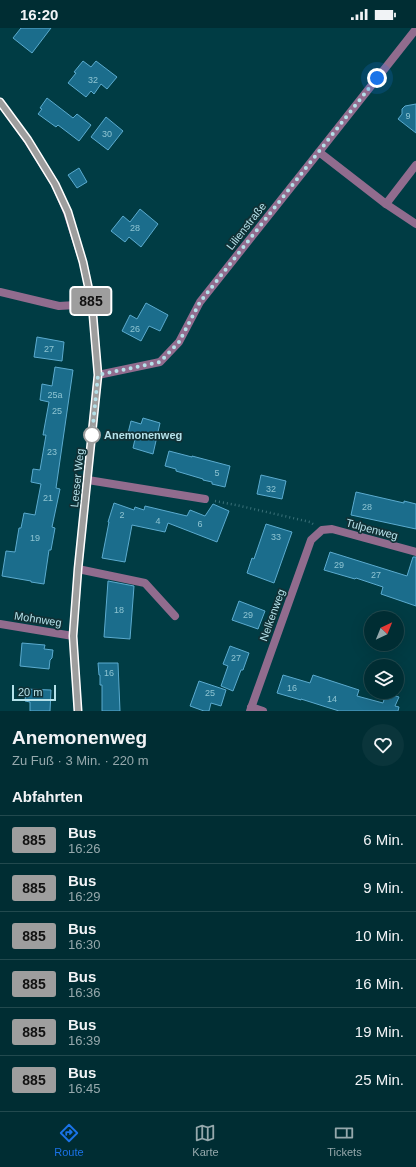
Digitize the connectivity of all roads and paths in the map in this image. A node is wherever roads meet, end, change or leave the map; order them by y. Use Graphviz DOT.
graph roads {
  1 [pos="416,28"];
  2 [pos="0,102"];
  3 [pos="319,152"];
  4 [pos="416,165"];
  5 [pos="386,204"];
  6 [pos="416,224"];
  7 [pos="0,292"];
  8 [pos="92,304"];
  9 [pos="98,375"];
  10 [pos="88,480"];
  11 [pos="205,500"];
  12 [pos="322,530"];
  13 [pos="416,552"];
  14 [pos="78,569"];
  15 [pos="175,616"];
  16 [pos="0,624"];
  17 [pos="73,636"];
  18 [pos="250,709"];
  19 [pos="78,711"];
  20 [pos="263,711"];
  1 -- 3 [label="street, Lilienstraße"];
  2 -- 8 [label="street, Leeser Weg"];
  3 -- 5 [label="street"];
  3 -- 9 [label="street, Lilienstraße"];
  4 -- 5 [label="street"];
  5 -- 6 [label="street"];
  7 -- 8 [label="street"];
  8 -- 9 [label="street, Leeser Weg"];
  9 -- 10 [label="street, Leeser Weg"];
  10 -- 11 [label="street"];
  10 -- 14 [label="street, Leeser Weg"];
  11 -- 12 [label="path"];
  12 -- 13 [label="street, Tulpenweg"];
  12 -- 18 [label="street, Nelkenweg"];
  14 -- 15 [label="street"];
  14 -- 17 [label="street, Leeser Weg"];
  16 -- 17 [label="street, Mohnweg"];
  17 -- 19 [label="street, Leeser Weg"];
  18 -- 20 [label="street"];
}
